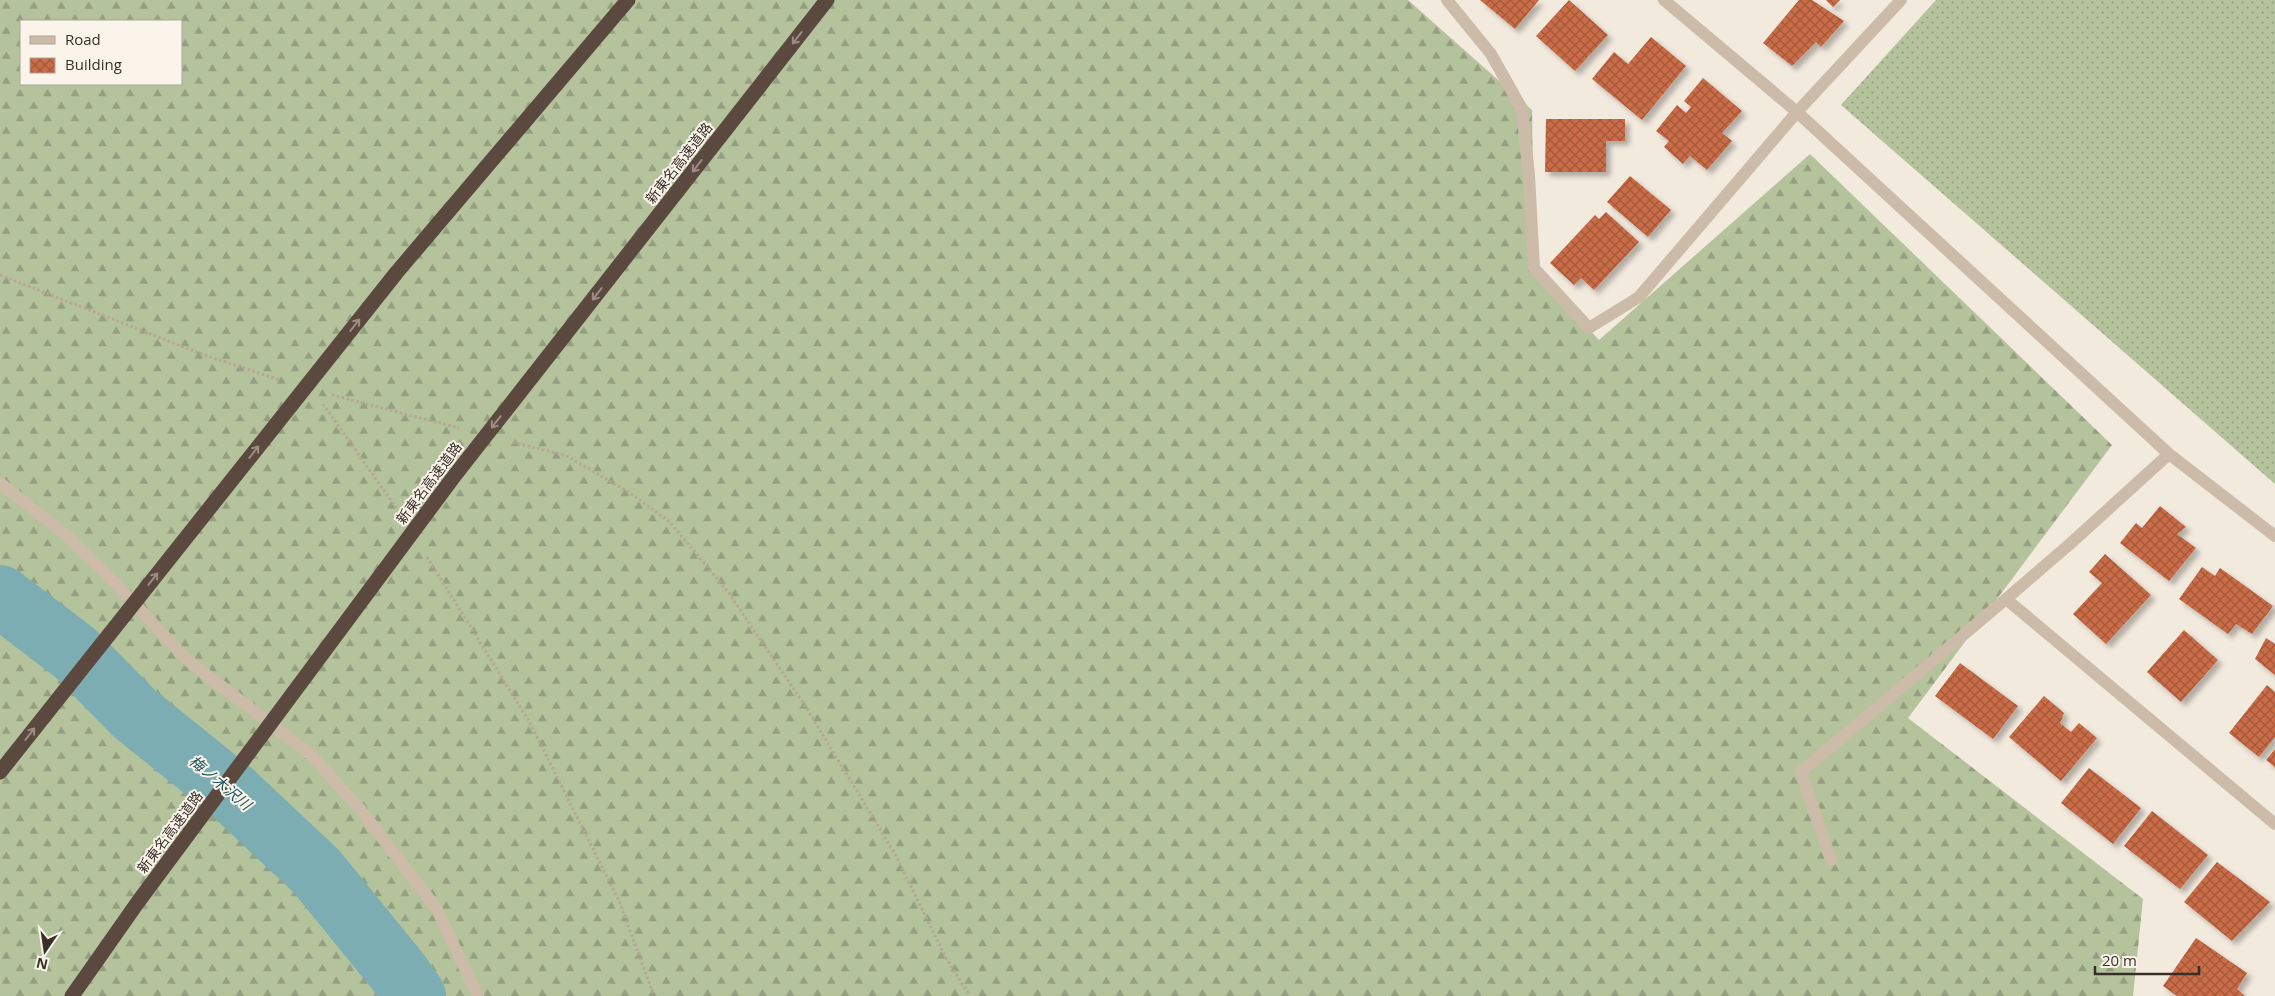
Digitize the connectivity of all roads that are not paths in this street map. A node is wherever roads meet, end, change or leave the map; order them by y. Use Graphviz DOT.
graph roads {
  1 [pos="628,0"];
  2 [pos="827,0"];
  3 [pos="1447,0"];
  4 [pos="1664,0"];
  5 [pos="1901,0"];
  6 [pos="1797,112"];
  7 [pos="2169,454"];
  8 [pos="0,483"];
  9 [pos="2275,536"];
  10 [pos="2006,599"];
  11 [pos="0,772"];
  12 [pos="2275,824"];
  13 [pos="1831,860"];
  14 [pos="72,996"];
  15 [pos="478,996"];
  11 -- 1 [label="highway, one-way, bridge"];
  2 -- 14 [label="highway, 新東名高速道路, one-way, bridge"];
  3 -- 6 [label="street"];
  4 -- 6 [label="street"];
  5 -- 6 [label="street"];
  6 -- 7 [label="street"];
  7 -- 9 [label="street"];
  7 -- 10 [label="street"];
  8 -- 15 [label="street"];
  10 -- 12 [label="street"];
  10 -- 13 [label="street"];
}
